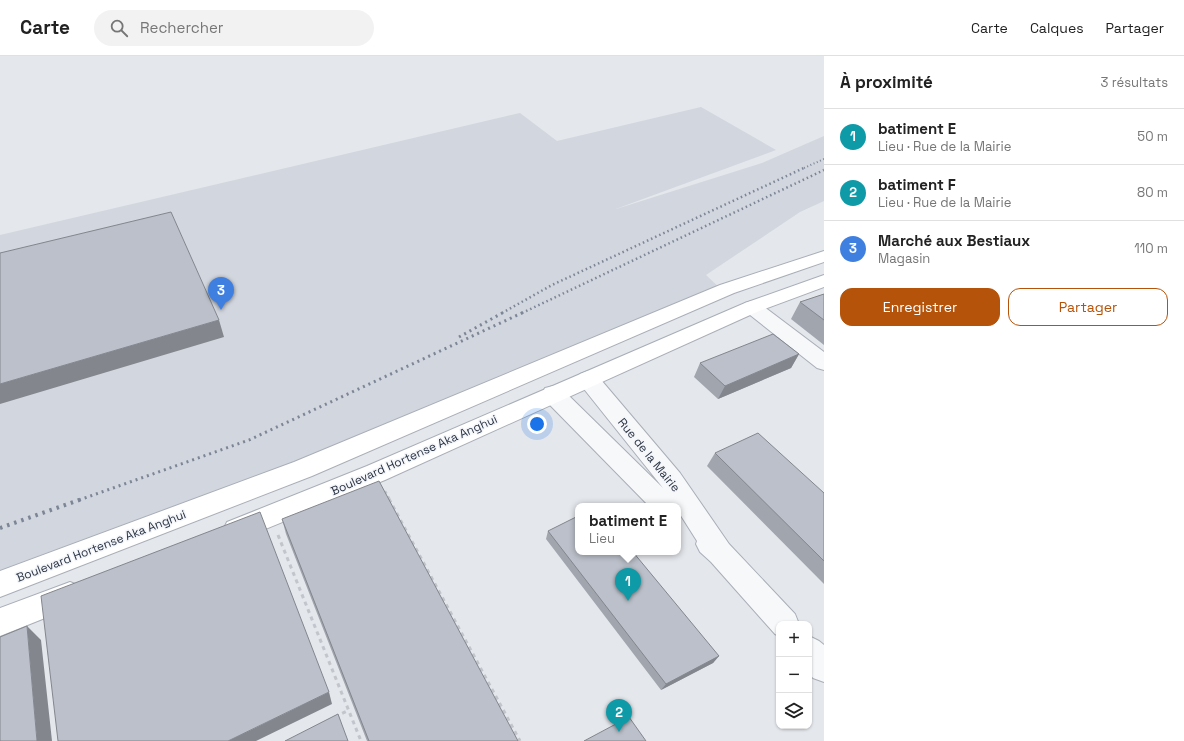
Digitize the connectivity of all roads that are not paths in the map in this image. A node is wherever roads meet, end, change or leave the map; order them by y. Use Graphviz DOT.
graph roads {
  1 [pos="824,256"];
  2 [pos="824,281"];
  3 [pos="752,307"];
  4 [pos="824,363"];
  5 [pos="588,379"];
  6 [pos="553,394"];
  7 [pos="663,503"];
  8 [pos="681,519"];
  9 [pos="219,536"];
  10 [pos="720,553"];
  11 [pos="0,584"];
  12 [pos="93,586"];
  13 [pos="781,621"];
  14 [pos="0,622"];
  15 [pos="812,654"];
  16 [pos="824,667"];
  1 -- 11 [label="main road, Boulevard Hortense Aka Anghui"];
  2 -- 3 [label="main road, Boulevard Hortense Aka Anghui"];
  3 -- 4 [label="street"];
  3 -- 5 [label="main road, Boulevard Hortense Aka Anghui"];
  5 -- 6 [label="main road, Boulevard Hortense Aka Anghui"];
  5 -- 10 [label="street, Rue de la Mairie"];
  6 -- 7 [label="street, Rue de la Mairie"];
  6 -- 9 [label="main road, Boulevard Hortense Aka Anghui"];
  8 -- 10 [label="street, Rue de la Mairie"];
  10 -- 13 [label="street, Rue de la Mairie"];
  12 -- 14 [label="main road"];
  15 -- 16 [label="street"];
}
